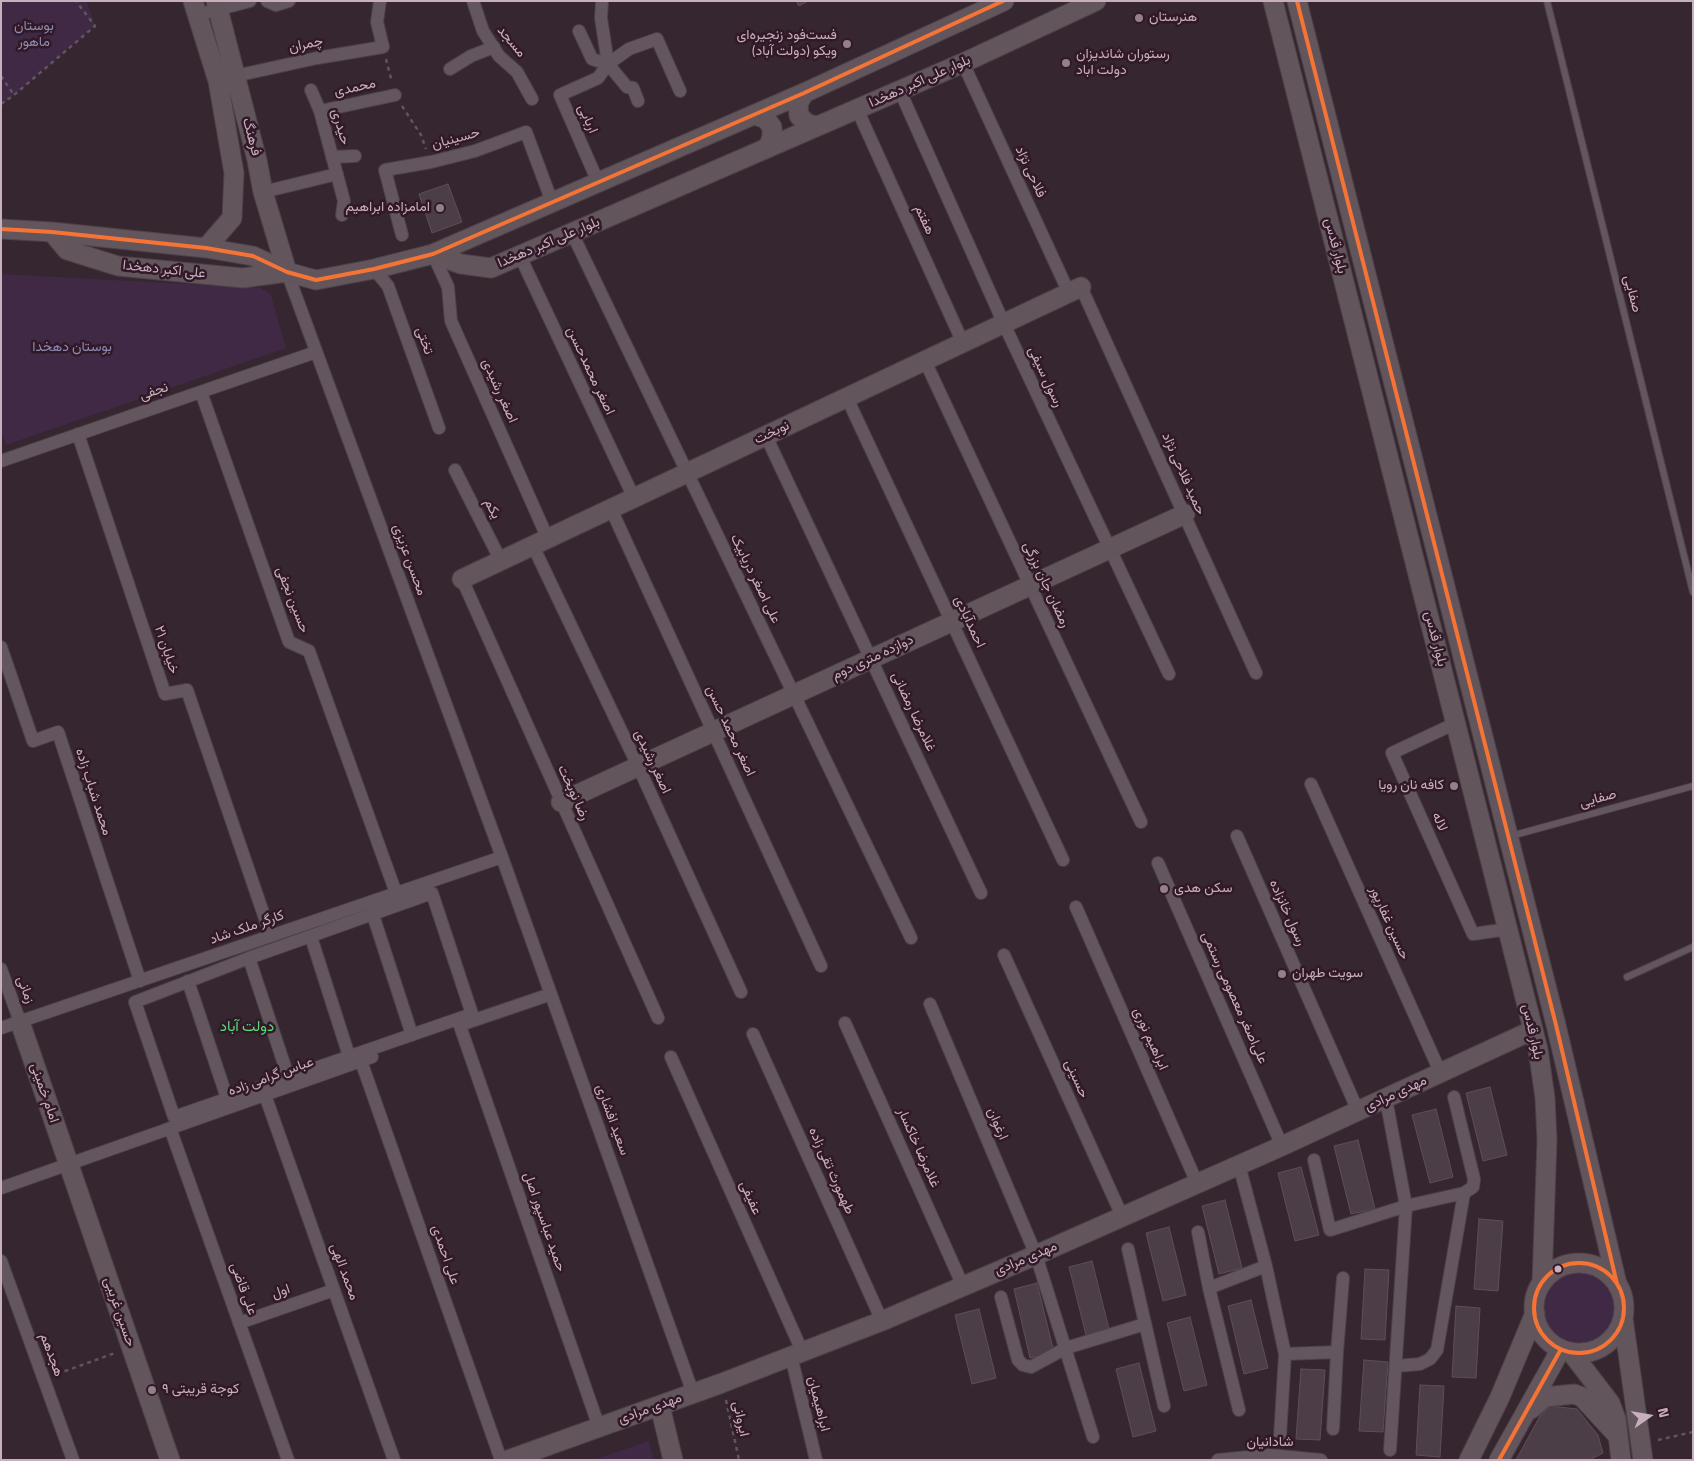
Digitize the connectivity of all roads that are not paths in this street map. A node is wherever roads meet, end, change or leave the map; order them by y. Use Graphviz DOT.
graph roads {
  1 [pos="250,1"];
  2 [pos="267,1"];
  3 [pos="289,1"];
  4 [pos="380,1"];
  5 [pos="602,1"];
  6 [pos="1004,1"];
  7 [pos="1096,1"];
  8 [pos="1273,1"];
  9 [pos="1297,1"];
  10 [pos="1547,1"];
  11 [pos="477,3"];
  12 [pos="217,6"];
  13 [pos="195,8"];
  14 [pos="579,32"];
  15 [pos="494,48"];
  16 [pos="963,63"];
  17 [pos="608,64"];
  18 [pos="450,69"];
  19 [pos="235,76"];
  20 [pos="311,90"];
  21 [pos="900,90"];
  22 [pos="680,92"];
  23 [pos="804,93"];
  24 [pos="395,95"];
  25 [pos="532,99"];
  26 [pos="638,101"];
  27 [pos="857,109"];
  28 [pos="320,111"];
  29 [pos="755,114"];
  30 [pos="818,126"];
  31 [pos="768,148"];
  32 [pos="355,156"];
  33 [pos="332,157"];
  34 [pos="337,174"];
  35 [pos="598,182"];
  36 [pos="263,192"];
  37 [pos="552,202"];
  38 [pos="342,215"];
  39 [pos="1,229"];
  40 [pos="52,232"];
  41 [pos="572,233"];
  42 [pos="402,235"];
  43 [pos="206,248"];
  44 [pos="432,254"];
  45 [pos="520,256"];
  46 [pos="374,268"];
  47 [pos="287,272"];
  48 [pos="1075,290"];
  49 [pos="1004,324"];
  50 [pos="963,343"];
  51 [pos="316,352"];
  52 [pos="925,361"];
  53 [pos="201,392"];
  54 [pos="847,398"];
  55 [pos="438,428"];
  56 [pos="78,434"];
  57 [pos="766,436"];
  58 [pos="1,460"];
  59 [pos="455,470"];
  60 [pos="687,473"];
  61 [pos="634,498"];
  62 [pos="611,509"];
  63 [pos="1185,514"];
  64 [pos="540,542"];
  65 [pos="1109,550"];
  66 [pos="501,561"];
  67 [pos="462,580"];
  68 [pos="1030,586"];
  69 [pos="1693,592"];
  70 [pos="952,622"];
  71 [pos="1,647"];
  72 [pos="871,659"];
  73 [pos="1256,673"];
  74 [pos="1168,674"];
  75 [pos="794,694"];
  76 [pos="1456,723"];
  77 [pos="713,732"];
  78 [pos="638,766"];
  79 [pos="1311,784"];
  80 [pos="1693,786"];
  81 [pos="561,802"];
  82 [pos="1141,822"];
  83 [pos="1237,836"];
  84 [pos="1509,836"];
  85 [pos="502,857"];
  86 [pos="1063,860"];
  87 [pos="1158,862"];
  88 [pos="981,893"];
  89 [pos="396,894"];
  90 [pos="1076,907"];
  91 [pos="373,915"];
  92 [pos="1508,929"];
  93 [pos="310,937"];
  94 [pos="265,938"];
  95 [pos="911,938"];
  96 [pos="1693,947"];
  97 [pos="264,953"];
  98 [pos="1004,955"];
  99 [pos="249,958"];
  100 [pos="821,966"];
  101 [pos="1,969"];
  102 [pos="1627,977"];
  103 [pos="188,980"];
  104 [pos="140,981"];
  105 [pos="741,992"];
  106 [pos="551,994"];
  107 [pos="930,1004"];
  108 [pos="658,1018"];
  109 [pos="20,1022"];
  110 [pos="845,1023"];
  111 [pos="460,1026"];
  112 [pos="1,1028"];
  113 [pos="1533,1030"];
  114 [pos="412,1034"];
  115 [pos="753,1034"];
  116 [pos="671,1057"];
  117 [pos="355,1058"];
  118 [pos="1441,1074"];
  119 [pos="288,1076"];
  120 [pos="265,1095"];
  121 [pos="1454,1097"];
  122 [pos="227,1098"];
  123 [pos="1386,1099"];
  124 [pos="1358,1112"];
  125 [pos="170,1128"];
  126 [pos="1282,1146"];
  127 [pos="1314,1160"];
  128 [pos="68,1164"];
  129 [pos="1239,1165"];
  130 [pos="1198,1183"];
  131 [pos="1,1188"];
  132 [pos="1464,1193"];
  133 [pos="1406,1206"];
  134 [pos="1122,1216"];
  135 [pos="1198,1232"];
  136 [pos="1128,1249"];
  137 [pos="1036,1255"];
  138 [pos="1,1261"];
  139 [pos="1266,1266"];
  140 [pos="1343,1278"];
  141 [pos="1542,1282"];
  142 [pos="1617,1284"];
  143 [pos="963,1286"];
  144 [pos="1209,1288"];
  145 [pos="334,1290"];
  146 [pos="1001,1297"];
  147 [pos="1535,1313"];
  148 [pos="1623,1318"];
  149 [pos="882,1321"];
  150 [pos="239,1323"];
  151 [pos="1145,1324"];
  152 [pos="1066,1348"];
  153 [pos="1566,1351"];
  154 [pos="1336,1352"];
  155 [pos="797,1353"];
  156 [pos="1285,1354"];
  157 [pos="1396,1366"];
  158 [pos="694,1393"];
  159 [pos="660,1406"];
  160 [pos="1164,1406"];
  161 [pos="1239,1410"];
  162 [pos="1522,1417"];
  163 [pos="600,1427"];
  164 [pos="1332,1429"];
  165 [pos="1619,1436"];
  166 [pos="1092,1437"];
  167 [pos="1280,1437"];
  168 [pos="1390,1450"];
  169 [pos="73,1460"];
  170 [pos="170,1460"];
  171 [pos="288,1460"];
  172 [pos="394,1460"];
  173 [pos="501,1460"];
  174 [pos="508,1460"];
  175 [pos="673,1460"];
  176 [pos="816,1460"];
  177 [pos="1218,1460"];
  178 [pos="1321,1460"];
  179 [pos="1469,1460"];
  180 [pos="1499,1460"];
  181 [pos="1621,1460"];
  182 [pos="1643,1460"];
  1 -- 12 [label="street"];
  2 -- 3 [label="street"];
  4 -- 19 [label="street, چمران"];
  5 -- 17 [label="street"];
  6 -- 23 [label="street"];
  7 -- 16 [label="street, بلوار علی اکبر دهخدا"];
  8 -- 76 [label="street, بلوار قدس"];
  9 -- 84 [label="street, بلوار قدس"];
  10 -- 69 [label="lane, صفایی"];
  11 -- 15 [label="street, مسجد"];
  12 -- 13 [label="street"];
  12 -- 19 [label="street, فرهنگ"];
  13 -- 43 [label="street, فرهنگ"];
  14 -- 17 [label="street"];
  15 -- 18 [label="street"];
  15 -- 25 [label="street, مسجد"];
  16 -- 21 [label="street, بلوار علی اکبر دهخدا"];
  16 -- 48 [label="street, فلاحی نژاد"];
  17 -- 22 [label="street, اربابی"];
  17 -- 26 [label="street"];
  17 -- 35 [label="street, اربابی"];
  19 -- 36 [label="street, فرهنگ"];
  20 -- 28 [label="street, حیدری"];
  21 -- 27 [label="street, بلوار علی اکبر دهخدا"];
  21 -- 49 [label="street, رسول سیفی"];
  23 -- 29 [label="street"];
  23 -- 30 [label="street"];
  24 -- 28 [label="street, محمدی"];
  27 -- 30 [label="street, بلوار علی اکبر دهخدا"];
  27 -- 50 [label="street, هفتم"];
  28 -- 33 [label="street, حیدری"];
  29 -- 31 [label="street"];
  29 -- 35 [label="street"];
  30 -- 31 [label="street, بلوار علی اکبر دهخدا"];
  31 -- 41 [label="street, بلوار علی اکبر دهخدا"];
  32 -- 33 [label="street"];
  33 -- 34 [label="street, حیدری"];
  34 -- 36 [label="street"];
  34 -- 38 [label="street, حیدری"];
  35 -- 37 [label="street"];
  36 -- 47 [label="street, فرهنگ"];
  37 -- 42 [label="street, حسینیان"];
  37 -- 44 [label="street"];
  39 -- 40 [label="street, علی اکبر دهخدا"];
  40 -- 43 [label="street, علی اکبر دهخدا"];
  40 -- 47 [label="street, علی اکبر دهخدا"];
  41 -- 45 [label="street, بلوار علی اکبر دهخدا"];
  41 -- 60 [label="street, علی اصغر دریابیک"];
  43 -- 47 [label="street, علی اکبر دهخدا"];
  44 -- 45 [label="street, بلوار علی اکبر دهخدا"];
  44 -- 46 [label="street, علی اکبر دهخدا"];
  44 -- 64 [label="street, اصغر رشیدی"];
  45 -- 61 [label="street, اصغر محمدحسن"];
  46 -- 47 [label="street, علی اکبر دهخدا"];
  46 -- 55 [label="street, تختی"];
  47 -- 51 [label="street, محسن عزیزی"];
  48 -- 49 [label="street, نوبخت"];
  48 -- 63 [label="street, حمید فلاحی نژاد"];
  49 -- 50 [label="street, نوبخت"];
  49 -- 65 [label="street, رسول سیفی"];
  50 -- 52 [label="street, نوبخت"];
  51 -- 53 [label="street, نجفی"];
  51 -- 85 [label="street, محسن عزیزی"];
  52 -- 54 [label="street, نوبخت"];
  52 -- 68 [label="street, رمضان جان بزرگی"];
  53 -- 56 [label="street, نجفی"];
  53 -- 89 [label="street, حسین نجفی"];
  54 -- 57 [label="street, نوبخت"];
  54 -- 70 [label="street, احمدآبادی"];
  56 -- 58 [label="street, نجفی"];
  56 -- 94 [label="street, خیابان ۲۱"];
  57 -- 60 [label="street, نوبخت"];
  57 -- 72 [label="street, غلامرضا رمضانی"];
  59 -- 66 [label="street, یکم"];
  60 -- 61 [label="street, نوبخت"];
  60 -- 75 [label="street, علی اصغر دریابیک"];
  61 -- 62 [label="street, نوبخت"];
  62 -- 64 [label="street, نوبخت"];
  62 -- 77 [label="street, اصغر محمد حسن"];
  63 -- 65 [label="street, دوازده متری دوم"];
  63 -- 73 [label="street, حمید فلاحی نژاد"];
  64 -- 66 [label="street, نوبخت"];
  64 -- 78 [label="street, اصغر رشیدی"];
  65 -- 68 [label="street, دوازده متری دوم"];
  65 -- 74 [label="street, رسول سیفی"];
  66 -- 67 [label="street, نوبخت"];
  67 -- 81 [label="street, رضا نوبخت"];
  68 -- 70 [label="street, دوازده متری دوم"];
  68 -- 82 [label="street, رمضان جان بزرگی"];
  70 -- 72 [label="street, دوازده متری دوم"];
  70 -- 86 [label="street, احمدآبادی"];
  71 -- 104 [label="street, محمد شباب زاده"];
  72 -- 75 [label="street, دوازده متری دوم"];
  72 -- 88 [label="street, غلامرضا رمضانی"];
  75 -- 77 [label="street, دوازده متری دوم"];
  75 -- 95 [label="street, علی اصغر دریابیک"];
  76 -- 92 [label="street, بلوار قدس"];
  76 -- 92 [label="street, لاله"];
  77 -- 78 [label="street, دوازده متری دوم"];
  77 -- 100 [label="street, اصغر محمد حسن"];
  78 -- 81 [label="street, دوازده متری دوم"];
  78 -- 105 [label="street, اصغر رشیدی"];
  79 -- 118 [label="street, حسین غفارپور"];
  80 -- 84 [label="lane, صفایی"];
  81 -- 108 [label="street, رضا نوبخت"];
  83 -- 124 [label="street, رسول خانزاده"];
  84 -- 142 [label="street, بلوار قدس"];
  85 -- 89 [label="street, کارگر ملک شاد"];
  85 -- 106 [label="street, سعید افشاری"];
  87 -- 126 [label="street, علی‌اصغر معصومی رستمی"];
  89 -- 94 [label="street, کارگر ملک شاد"];
  90 -- 130 [label="street, ابراهیم نوری"];
  91 -- 93 [label="street"];
  91 -- 114 [label="street"];
  91 -- 114 [label="street"];
  92 -- 113 [label="street, بلوار قدس"];
  93 -- 97 [label="street"];
  93 -- 117 [label="street, علی احمدی"];
  94 -- 97 [label="street"];
  94 -- 104 [label="street, کارگر ملک شاد"];
  96 -- 102 [label="lane"];
  97 -- 99 [label="street"];
  98 -- 134 [label="street, حسینی"];
  99 -- 103 [label="street"];
  99 -- 119 [label="street"];
  101 -- 109 [label="street, زمانی"];
  103 -- 122 [label="street"];
  103 -- 122 [label="street"];
  104 -- 109 [label="street, کارگر ملک شاد"];
  106 -- 111 [label="street, عباس گرامی زاده"];
  106 -- 158 [label="street, سعید افشاری"];
  107 -- 137 [label="street, ارغوان"];
  109 -- 112 [label="street, کارگر ملک شاد"];
  109 -- 128 [label="street, امام خمینی"];
  110 -- 143 [label="street, غلامرضا خاکسار"];
  111 -- 117 [label="street, عباس گرامی زاده"];
  111 -- 163 [label="street, حمید عباسپور اصل"];
  113 -- 118 [label="street, مهدی مرادی"];
  113 -- 141 [label="street, بلوار قدس"];
  114 -- 117 [label="street"];
  115 -- 149 [label="street, طهمورث تقی زاده"];
  116 -- 155 [label="street, عفیفی"];
  117 -- 119 [label="street"];
  117 -- 120 [label="street, عباس گرامی زاده"];
  117 -- 173 [label="street, علی احمدی"];
  118 -- 123 [label="street, مهدی مرادی"];
  119 -- 122 [label="street"];
  120 -- 125 [label="street, عباس گرامی زاده"];
  120 -- 145 [label="street, محمد الهی"];
  121 -- 132 [label="street"];
  123 -- 124 [label="street, مهدی مرادی"];
  123 -- 133 [label="street"];
  124 -- 126 [label="street, مهدی مرادی"];
  125 -- 128 [label="street, عباس گرامی زاده"];
  125 -- 150 [label="street, علی قاضی"];
  126 -- 129 [label="street, مهدی مرادی"];
  127 -- 133 [label="street"];
  128 -- 131 [label="street, عباس گرامی زاده"];
  128 -- 170 [label="street, حسین غریبی"];
  129 -- 130 [label="street, مهدی مرادی"];
  129 -- 139 [label="street"];
  130 -- 134 [label="street, مهدی مرادی"];
  132 -- 133 [label="street"];
  132 -- 157 [label="street"];
  133 -- 157 [label="street"];
  134 -- 137 [label="street, مهدی مرادی"];
  135 -- 144 [label="street"];
  136 -- 151 [label="street"];
  137 -- 143 [label="street, مهدی مرادی"];
  137 -- 152 [label="street, ارغوان"];
  138 -- 169 [label="street, هجدهم"];
  139 -- 144 [label="street"];
  139 -- 156 [label="street"];
  140 -- 154 [label="street"];
  141 -- 142 [label="street"];
  141 -- 147 [label="street"];
  142 -- 148 [label="street"];
  143 -- 149 [label="street, مهدی مرادی"];
  144 -- 161 [label="street"];
  145 -- 150 [label="street, اول"];
  145 -- 172 [label="street, محمد الهی"];
  146 -- 152 [label="street"];
  147 -- 153 [label="street"];
  147 -- 179 [label="street"];
  148 -- 153 [label="street"];
  148 -- 182 [label="street"];
  149 -- 155 [label="street, مهدی مرادی"];
  150 -- 171 [label="street, علی قاضی"];
  151 -- 152 [label="street"];
  151 -- 160 [label="street"];
  152 -- 166 [label="street, ارغوان"];
  153 -- 162 [label="street"];
  153 -- 165 [label="street"];
  154 -- 156 [label="street"];
  154 -- 164 [label="street"];
  155 -- 158 [label="street, مهدی مرادی"];
  155 -- 176 [label="street, ابراهیمیان"];
  156 -- 167 [label="street"];
  157 -- 168 [label="street"];
  158 -- 159 [label="street, مهدی مرادی"];
  159 -- 163 [label="street, مهدی مرادی"];
  159 -- 175 [label="street"];
  162 -- 165 [label="street"];
  162 -- 180 [label="street"];
  163 -- 174 [label="street, مهدی مرادی"];
  165 -- 181 [label="street"];
  177 -- 178 [label="street, شادانیان"];
}
